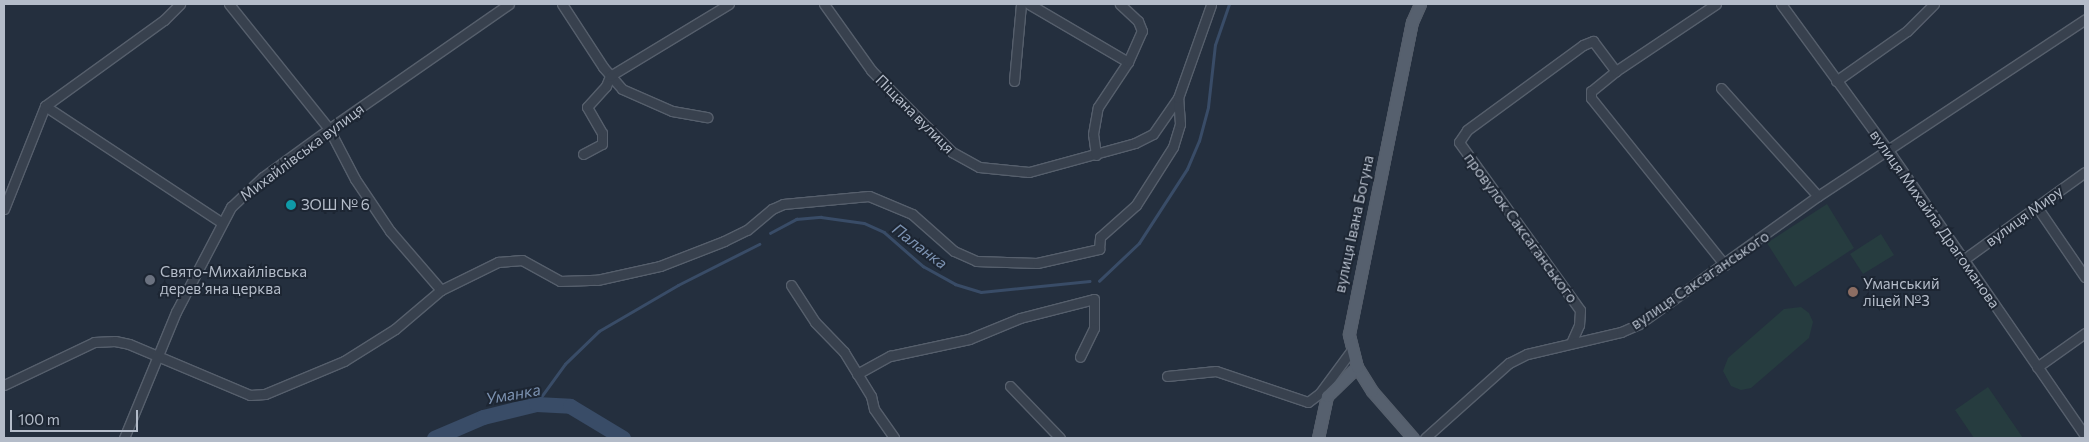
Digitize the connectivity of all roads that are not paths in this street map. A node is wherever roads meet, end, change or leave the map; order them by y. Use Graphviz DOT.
graph roads {
  1 [pos="180,4"];
  2 [pos="229,4"];
  3 [pos="509,4"];
  4 [pos="562,4"];
  5 [pos="729,4"];
  6 [pos="824,4"];
  7 [pos="1021,4"];
  8 [pos="1029,4"];
  9 [pos="1120,4"];
  10 [pos="1420,4"];
  11 [pos="1716,4"];
  12 [pos="1781,4"];
  13 [pos="1934,4"];
  14 [pos="1211,5"];
  15 [pos="2085,19"];
  16 [pos="1128,62"];
  17 [pos="1616,71"];
  18 [pos="610,76"];
  19 [pos="1014,81"];
  20 [pos="1836,81"];
  21 [pos="1721,88"];
  22 [pos="1178,98"];
  23 [pos="45,106"];
  24 [pos="707,117"];
  25 [pos="329,128"];
  26 [pos="1888,150"];
  27 [pos="583,154"];
  28 [pos="1096,155"];
  29 [pos="2085,172"];
  30 [pos="1818,196"];
  31 [pos="2037,207"];
  32 [pos="4,210"];
  33 [pos="221,222"];
  34 [pos="1963,260"];
  35 [pos="1725,265"];
  36 [pos="2085,277"];
  37 [pos="791,286"];
  38 [pos="441,290"];
  39 [pos="2085,333"];
  40 [pos="1571,343"];
  41 [pos="1351,351"];
  42 [pos="157,357"];
  43 [pos="1080,357"];
  44 [pos="2037,366"];
  45 [pos="1357,368"];
  46 [pos="857,374"];
  47 [pos="1167,376"];
  48 [pos="4,385"];
  49 [pos="1010,386"];
  50 [pos="2084,430"];
  51 [pos="124,438"];
  52 [pos="894,438"];
  53 [pos="1060,438"];
  54 [pos="1318,438"];
  55 [pos="1413,438"];
  56 [pos="1425,438"];
  1 -- 23 [label="street"];
  2 -- 25 [label="street"];
  3 -- 25 [label="street, Михайлівська вулиця"];
  4 -- 18 [label="street"];
  5 -- 18 [label="street"];
  6 -- 28 [label="street, Піщана вулиця"];
  7 -- 19 [label="street"];
  8 -- 16 [label="street"];
  9 -- 16 [label="street"];
  10 -- 41 [label="main road, вулиця Івана Богуна"];
  11 -- 17 [label="street"];
  12 -- 20 [label="street, вулиця Михайла Драгоманова"];
  13 -- 20 [label="street"];
  14 -- 22 [label="street"];
  15 -- 26 [label="street, вулиця Саксаганського"];
  16 -- 28 [label="street"];
  17 -- 35 [label="street"];
  17 -- 40 [label="street, провулок Саксаганського"];
  18 -- 24 [label="street"];
  18 -- 27 [label="street"];
  20 -- 26 [label="street, вулиця Михайла Драгоманова"];
  21 -- 30 [label="street"];
  22 -- 28 [label="street, Піщана вулиця"];
  22 -- 38 [label="street"];
  23 -- 32 [label="street"];
  23 -- 33 [label="street"];
  25 -- 33 [label="street, Михайлівська вулиця"];
  25 -- 38 [label="street"];
  26 -- 30 [label="street, вулиця Саксаганського"];
  26 -- 34 [label="street, вулиця Михайла Драгоманова"];
  29 -- 31 [label="street, вулиця Миру"];
  30 -- 35 [label="street, вулиця Саксаганського"];
  31 -- 34 [label="street, вулиця Миру"];
  31 -- 36 [label="street"];
  33 -- 42 [label="street, Михайлівська вулиця"];
  34 -- 44 [label="street, вулиця Михайла Драгоманова"];
  35 -- 40 [label="street, вулиця Саксаганського"];
  37 -- 46 [label="street"];
  38 -- 42 [label="street"];
  39 -- 44 [label="street"];
  40 -- 56 [label="street, вулиця Саксаганського"];
  41 -- 45 [label="main road, вулиця Івана Богуна"];
  41 -- 47 [label="street"];
  42 -- 48 [label="street"];
  42 -- 51 [label="street, Михайлівська вулиця"];
  43 -- 46 [label="street"];
  44 -- 50 [label="street, вулиця Михайла Драгоманова"];
  45 -- 54 [label="main road"];
  45 -- 55 [label="main road, вулиця Івана Богуна"];
  46 -- 52 [label="street"];
  49 -- 53 [label="street"];
}
